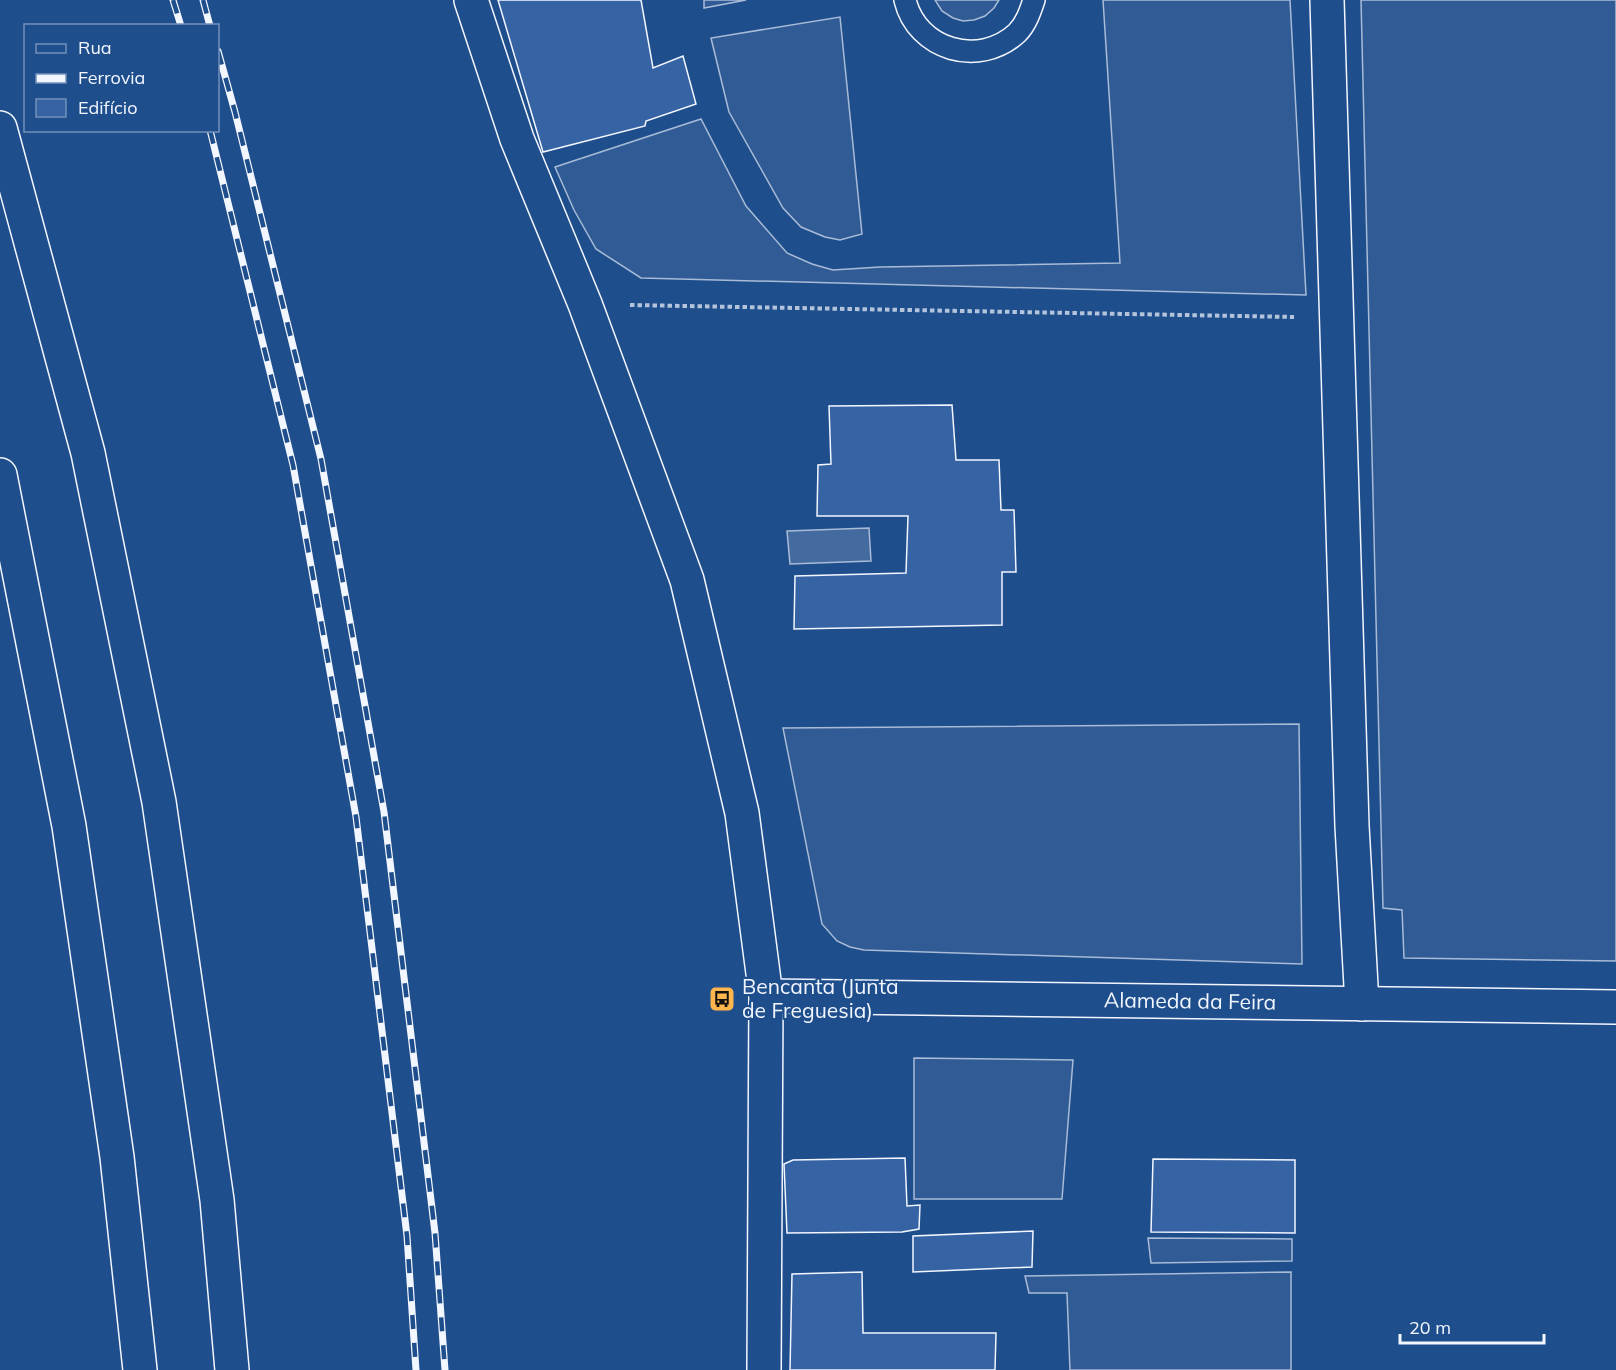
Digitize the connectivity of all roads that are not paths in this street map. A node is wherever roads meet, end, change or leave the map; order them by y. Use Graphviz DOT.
graph roads {
  1 [pos="471,0"];
  2 [pos="905,0"];
  3 [pos="1034,0"];
  4 [pos="1327,0"];
  5 [pos="0,128"];
  6 [pos="0,475"];
  7 [pos="766,996"];
  8 [pos="1362,1004"];
  9 [pos="1616,1007"];
  10 [pos="140,1370"];
  11 [pos="232,1370"];
  12 [pos="764,1370"];
  1 -- 7 [label="main road"];
  2 -- 3 [label="lane"];
  4 -- 8 [label="main road"];
  5 -- 11 [label="main road"];
  6 -- 10 [label="main road"];
  7 -- 8 [label="main road, Alameda da Feira"];
  7 -- 12 [label="main road"];
  8 -- 9 [label="main road, Alameda da Feira"];
}
